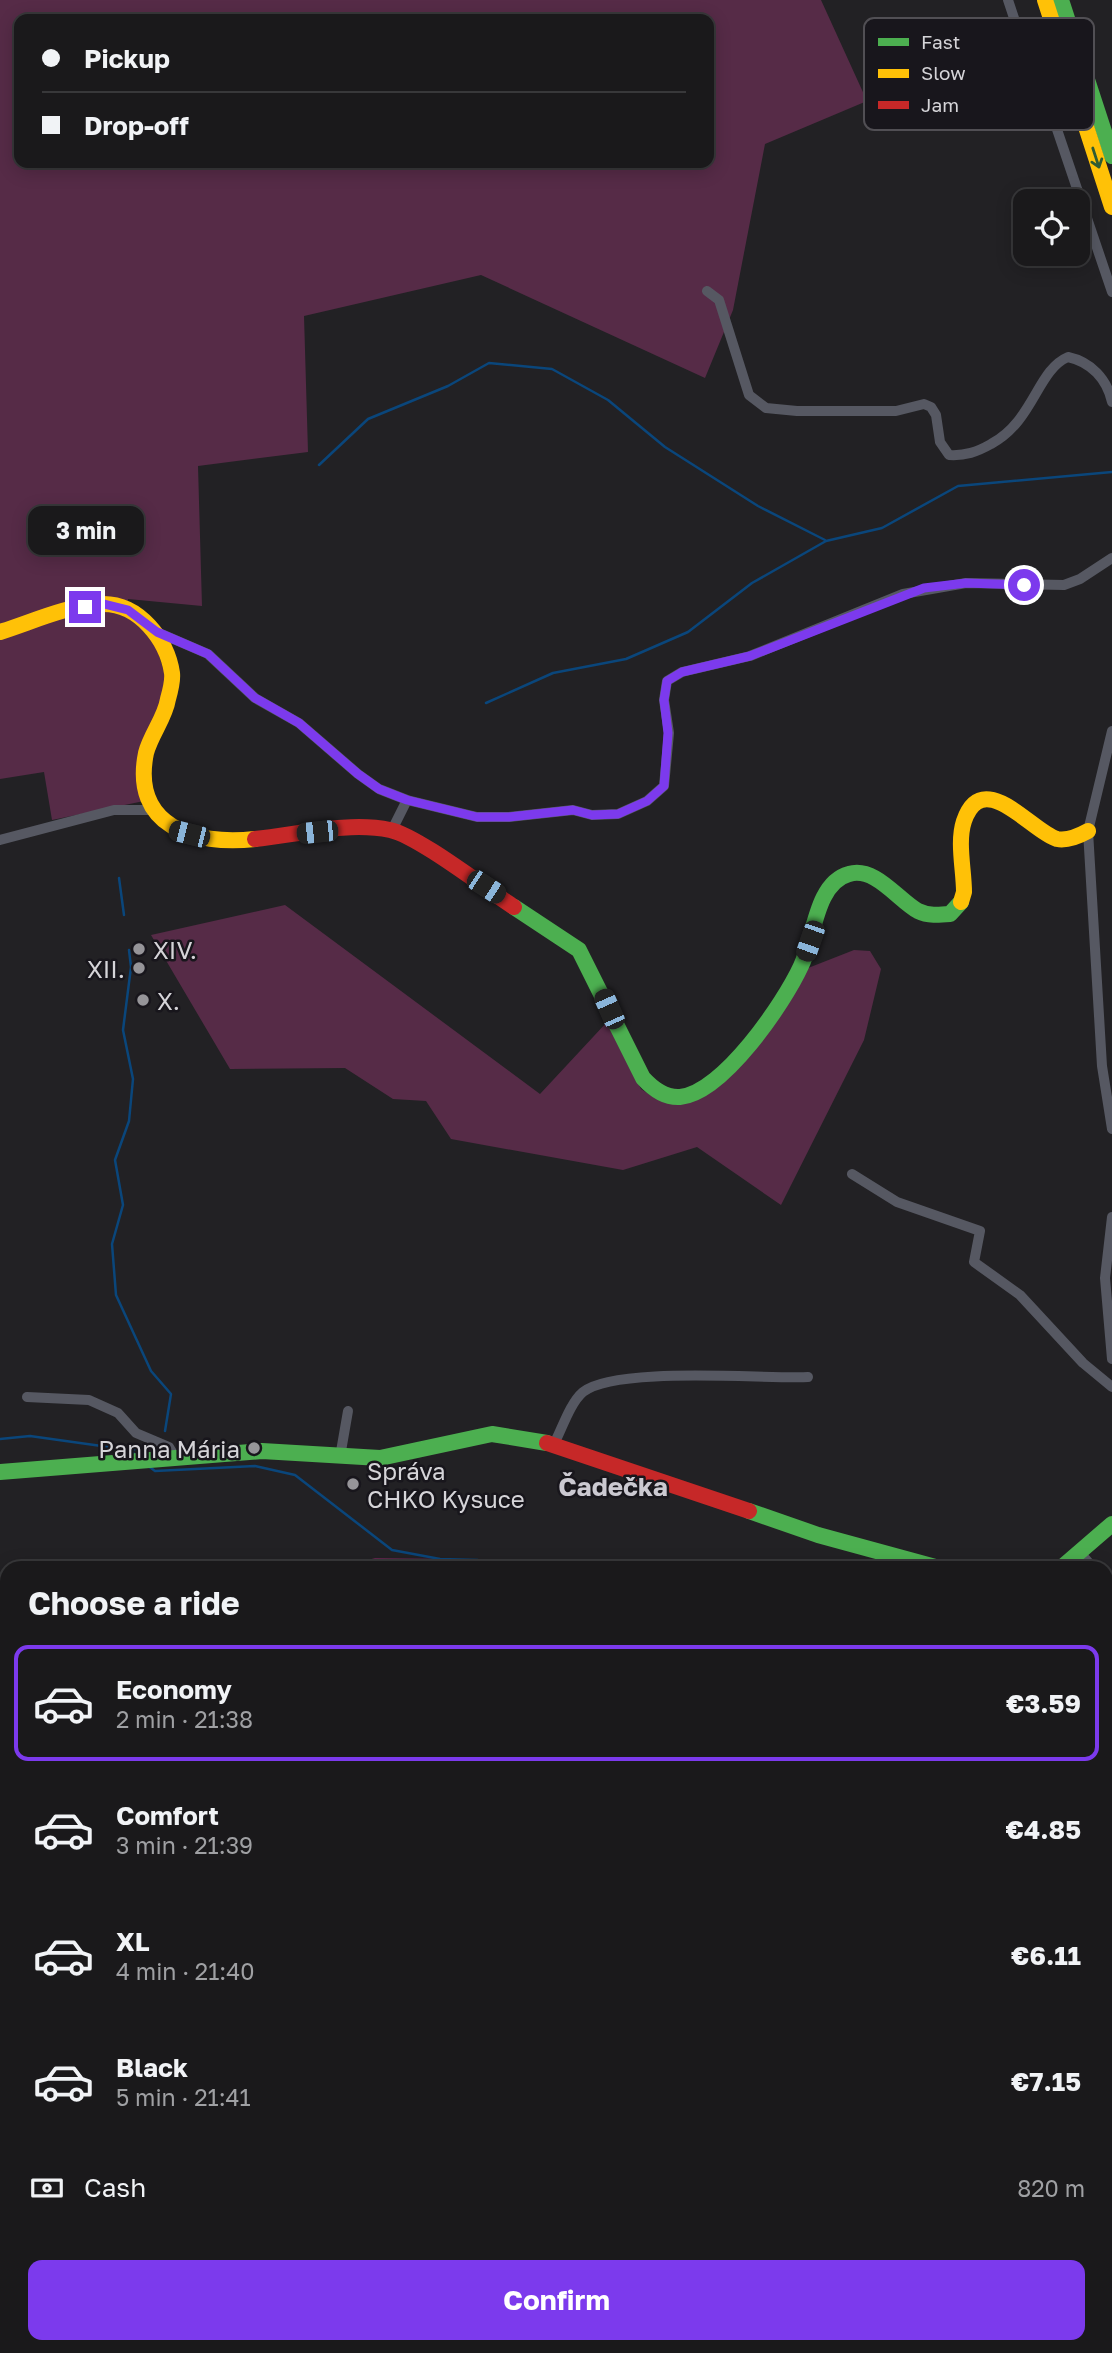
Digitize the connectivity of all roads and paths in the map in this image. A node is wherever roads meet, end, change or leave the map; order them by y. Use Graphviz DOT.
graph roads {
  1 [pos="1008,0"];
  2 [pos="1045,0"];
  3 [pos="1062,0"];
  4 [pos="1015,18"];
  5 [pos="1051,18"];
  6 [pos="1068,18"];
  7 [pos="1094,100"];
  8 [pos="1057,130"];
  9 [pos="1087,130"];
  10 [pos="1112,156"];
  11 [pos="1112,207"];
  12 [pos="707,291"];
  13 [pos="1112,292"];
  14 [pos="1112,402"];
  15 [pos="1112,558"];
  16 [pos="0,632"];
  17 [pos="157,632"];
  18 [pos="1112,731"];
  19 [pos="407,800"];
  20 [pos="153,810"];
  21 [pos="392,830"];
  22 [pos="1088,831"];
  23 [pos="0,840"];
  24 [pos="1112,1129"];
  25 [pos="852,1174"];
  26 [pos="1112,1217"];
  27 [pos="1112,1359"];
  28 [pos="808,1377"];
  29 [pos="1112,1387"];
  30 [pos="27,1397"];
  31 [pos="348,1411"];
  32 [pos="554,1444"];
  33 [pos="175,1457"];
  34 [pos="340,1457"];
  35 [pos="0,1472"];
  36 [pos="1112,1524"];
  37 [pos="1079,1552"];
  38 [pos="913,1561"];
  39 [pos="1069,1561"];
  40 [pos="1087,1561"];
  1 -- 4 [label="street"];
  2 -- 5 [label="main road, one-way"];
  3 -- 6 [label="main road"];
  7 -- 10 [label="main road"];
  8 -- 13 [label="street"];
  9 -- 11 [label="main road, one-way"];
  12 -- 14 [label="street"];
  15 -- 19 [label="street"];
  16 -- 17 [label="main road"];
  17 -- 19 [label="street"];
  17 -- 20 [label="main road"];
  18 -- 22 [label="street"];
  19 -- 21 [label="street"];
  20 -- 21 [label="main road"];
  20 -- 23 [label="street"];
  21 -- 22 [label="main road"];
  22 -- 24 [label="street"];
  25 -- 29 [label="street"];
  26 -- 27 [label="street"];
  28 -- 32 [label="street"];
  30 -- 33 [label="street"];
  31 -- 34 [label="street"];
  32 -- 34 [label="main road"];
  32 -- 38 [label="main road"];
  33 -- 34 [label="main road"];
  33 -- 35 [label="main road"];
  36 -- 37 [label="main road"];
  37 -- 39 [label="main road"];
  37 -- 40 [label="street"];
}
